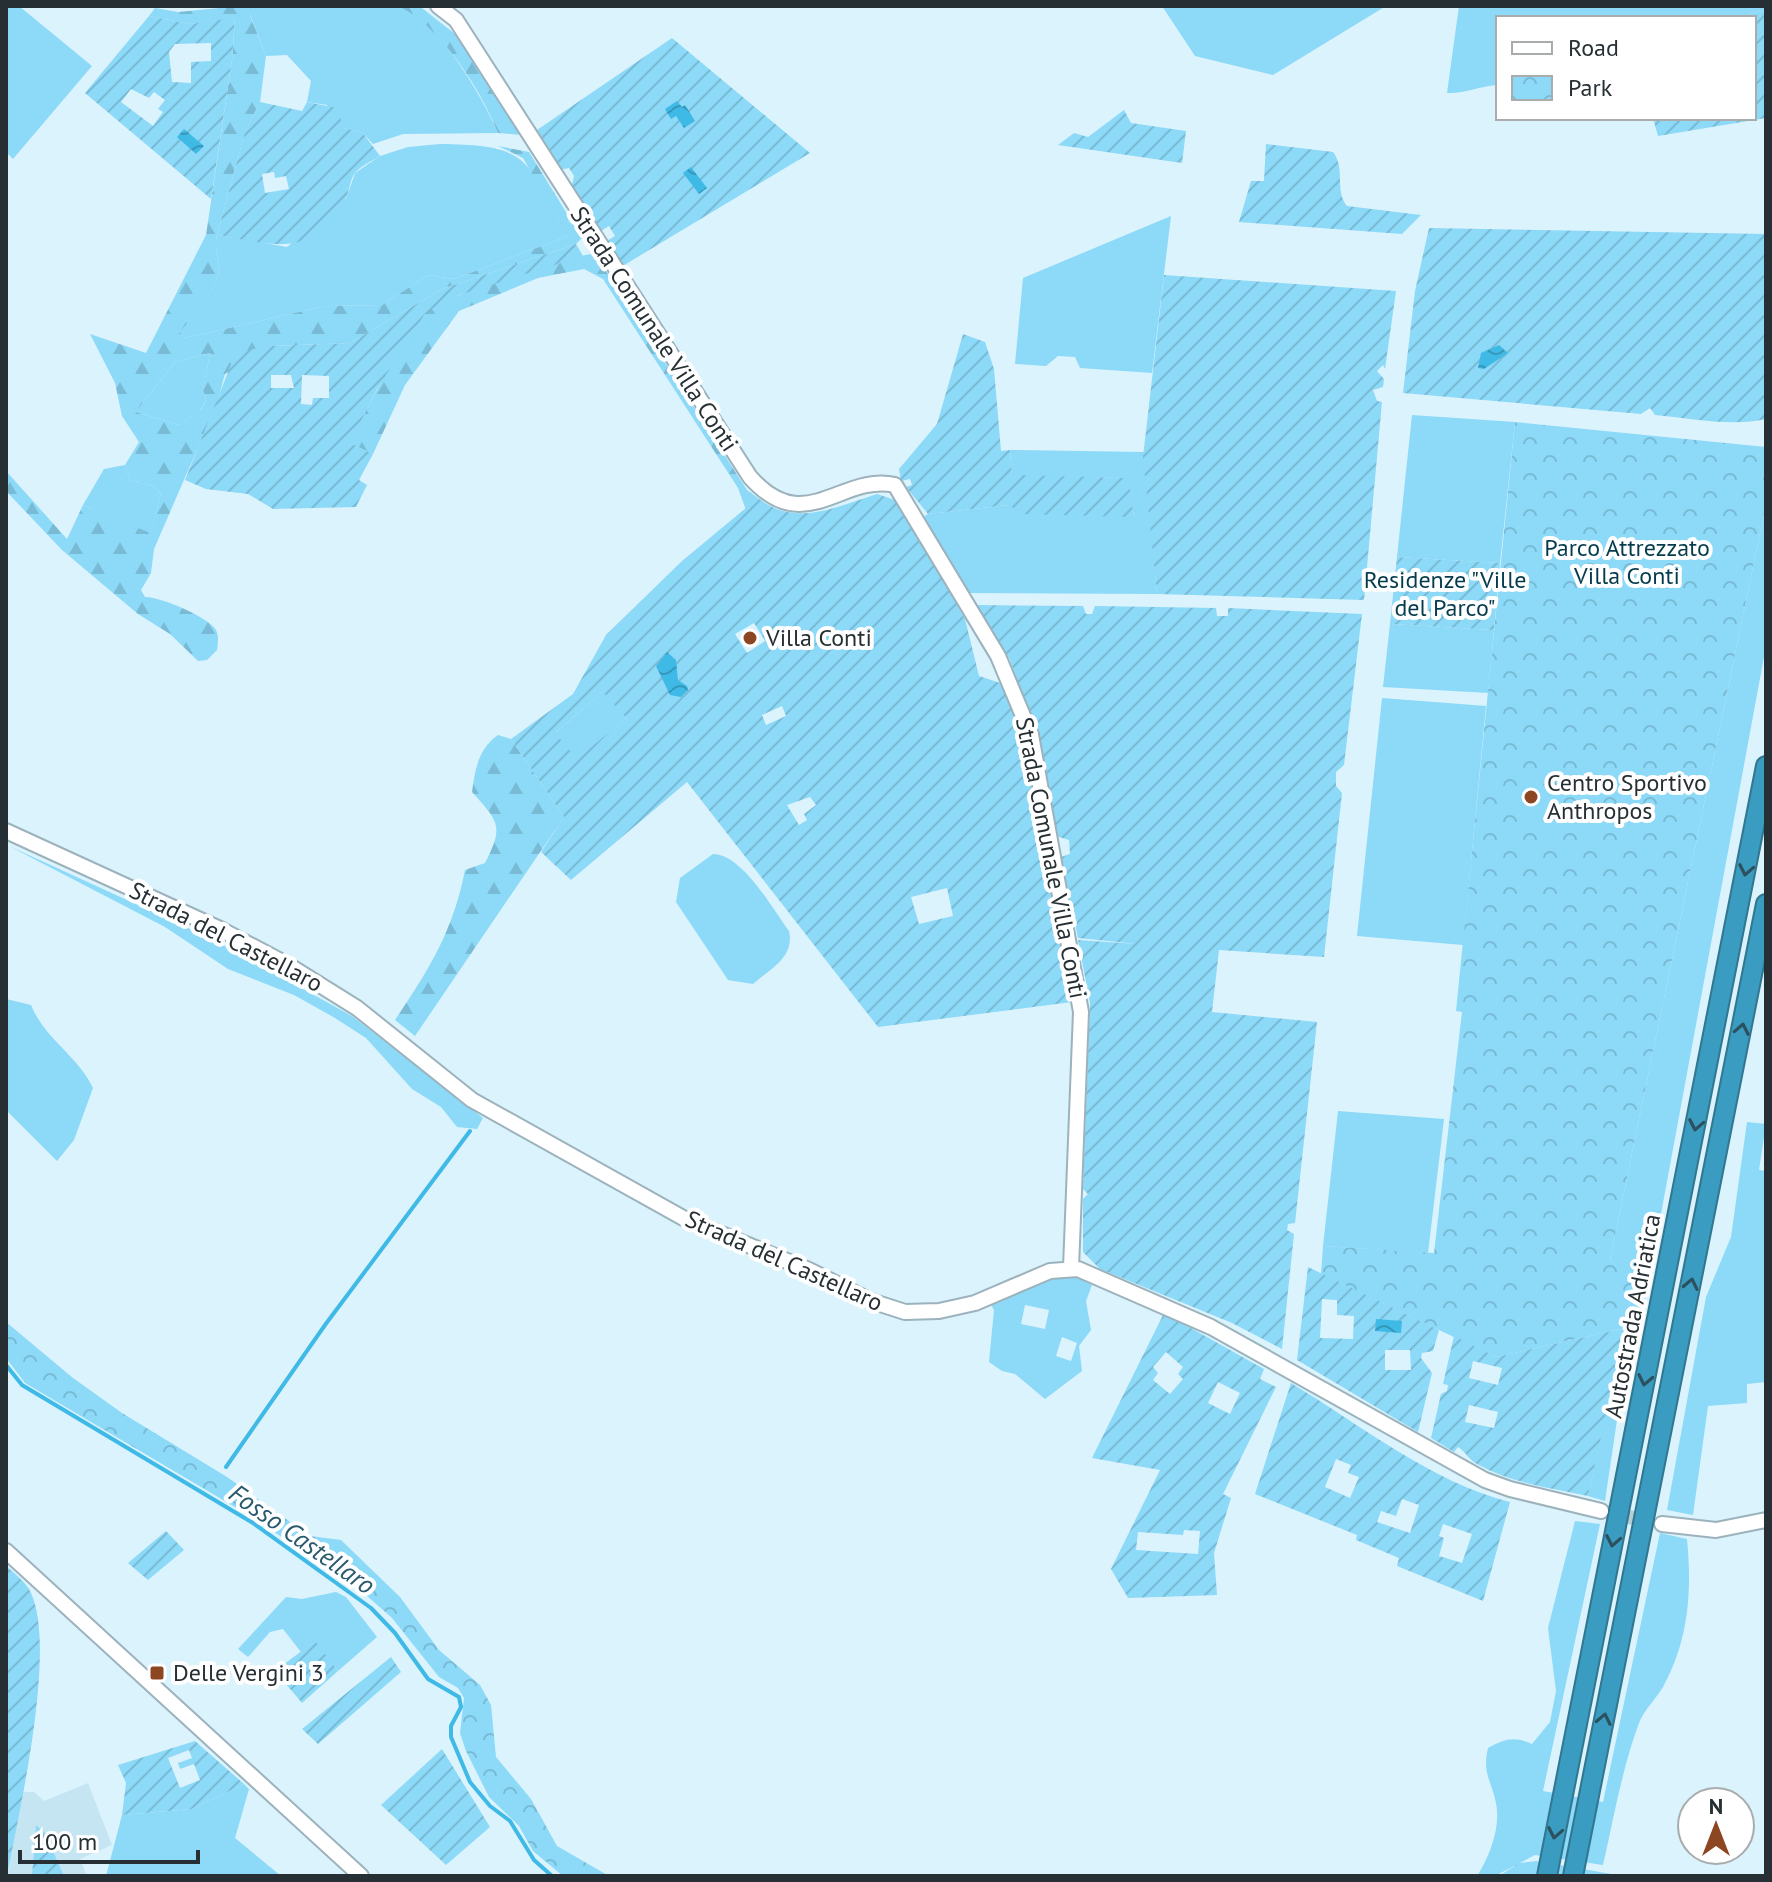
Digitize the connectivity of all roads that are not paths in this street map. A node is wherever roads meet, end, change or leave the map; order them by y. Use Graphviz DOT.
graph roads {
  1 [pos="438,6"];
  2 [pos="1766,766"];
  3 [pos="6,831"];
  4 [pos="1766,904"];
  5 [pos="1071,1268"];
  6 [pos="1601,1511"];
  7 [pos="1766,1520"];
  8 [pos="1662,1524"];
  9 [pos="6,1551"];
  10 [pos="361,1876"];
  11 [pos="1547,1876"];
  12 [pos="1573,1876"];
  1 -- 5 [label="street, Strada Comunale Villa Conti"];
  2 -- 11 [label="highway, Autostrada Adriatica, one-way"];
  3 -- 5 [label="street, Strada del Castellaro"];
  12 -- 4 [label="highway, Autostrada Adriatica, one-way"];
  5 -- 6 [label="street"];
  7 -- 8 [label="street"];
  9 -- 10 [label="street"];
}
